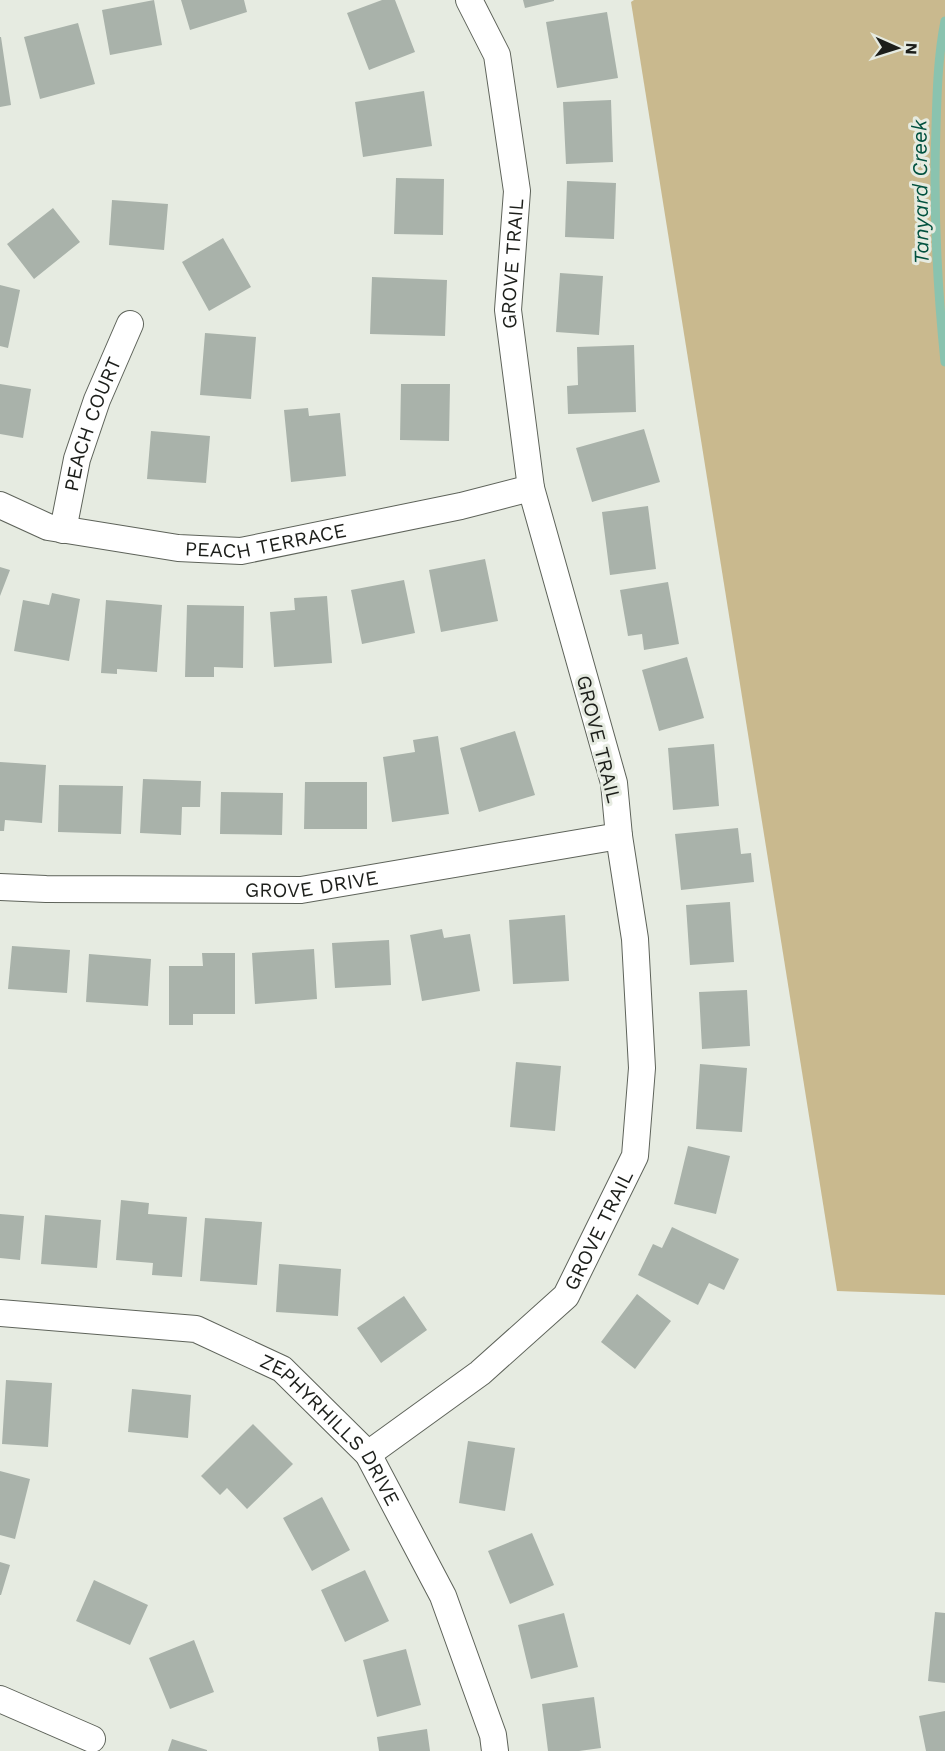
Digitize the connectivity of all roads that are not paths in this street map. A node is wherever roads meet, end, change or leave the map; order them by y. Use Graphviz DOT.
graph roads {
  1 [pos="469,0"];
  2 [pos="130,324"];
  3 [pos="531,488"];
  4 [pos="0,505"];
  5 [pos="63,530"];
  6 [pos="619,836"];
  7 [pos="0,886"];
  8 [pos="0,1313"];
  9 [pos="368,1454"];
  10 [pos="0,1699"];
  11 [pos="92,1739"];
  12 [pos="495,1751"];
  1 -- 3 [label="street, GROVE TRAIL"];
  2 -- 5 [label="street, PEACH COURT"];
  3 -- 5 [label="street, PEACH TERRACE"];
  3 -- 6 [label="street, GROVE TRAIL"];
  4 -- 5 [label="street, PEACH TERRACE"];
  6 -- 7 [label="street, GROVE DRIVE"];
  6 -- 9 [label="street, GROVE TRAIL"];
  8 -- 9 [label="street, ZEPHYRHILLS DRIVE"];
  9 -- 12 [label="street, ZEPHYRHILLS DRIVE"];
  10 -- 11 [label="street"];
}
